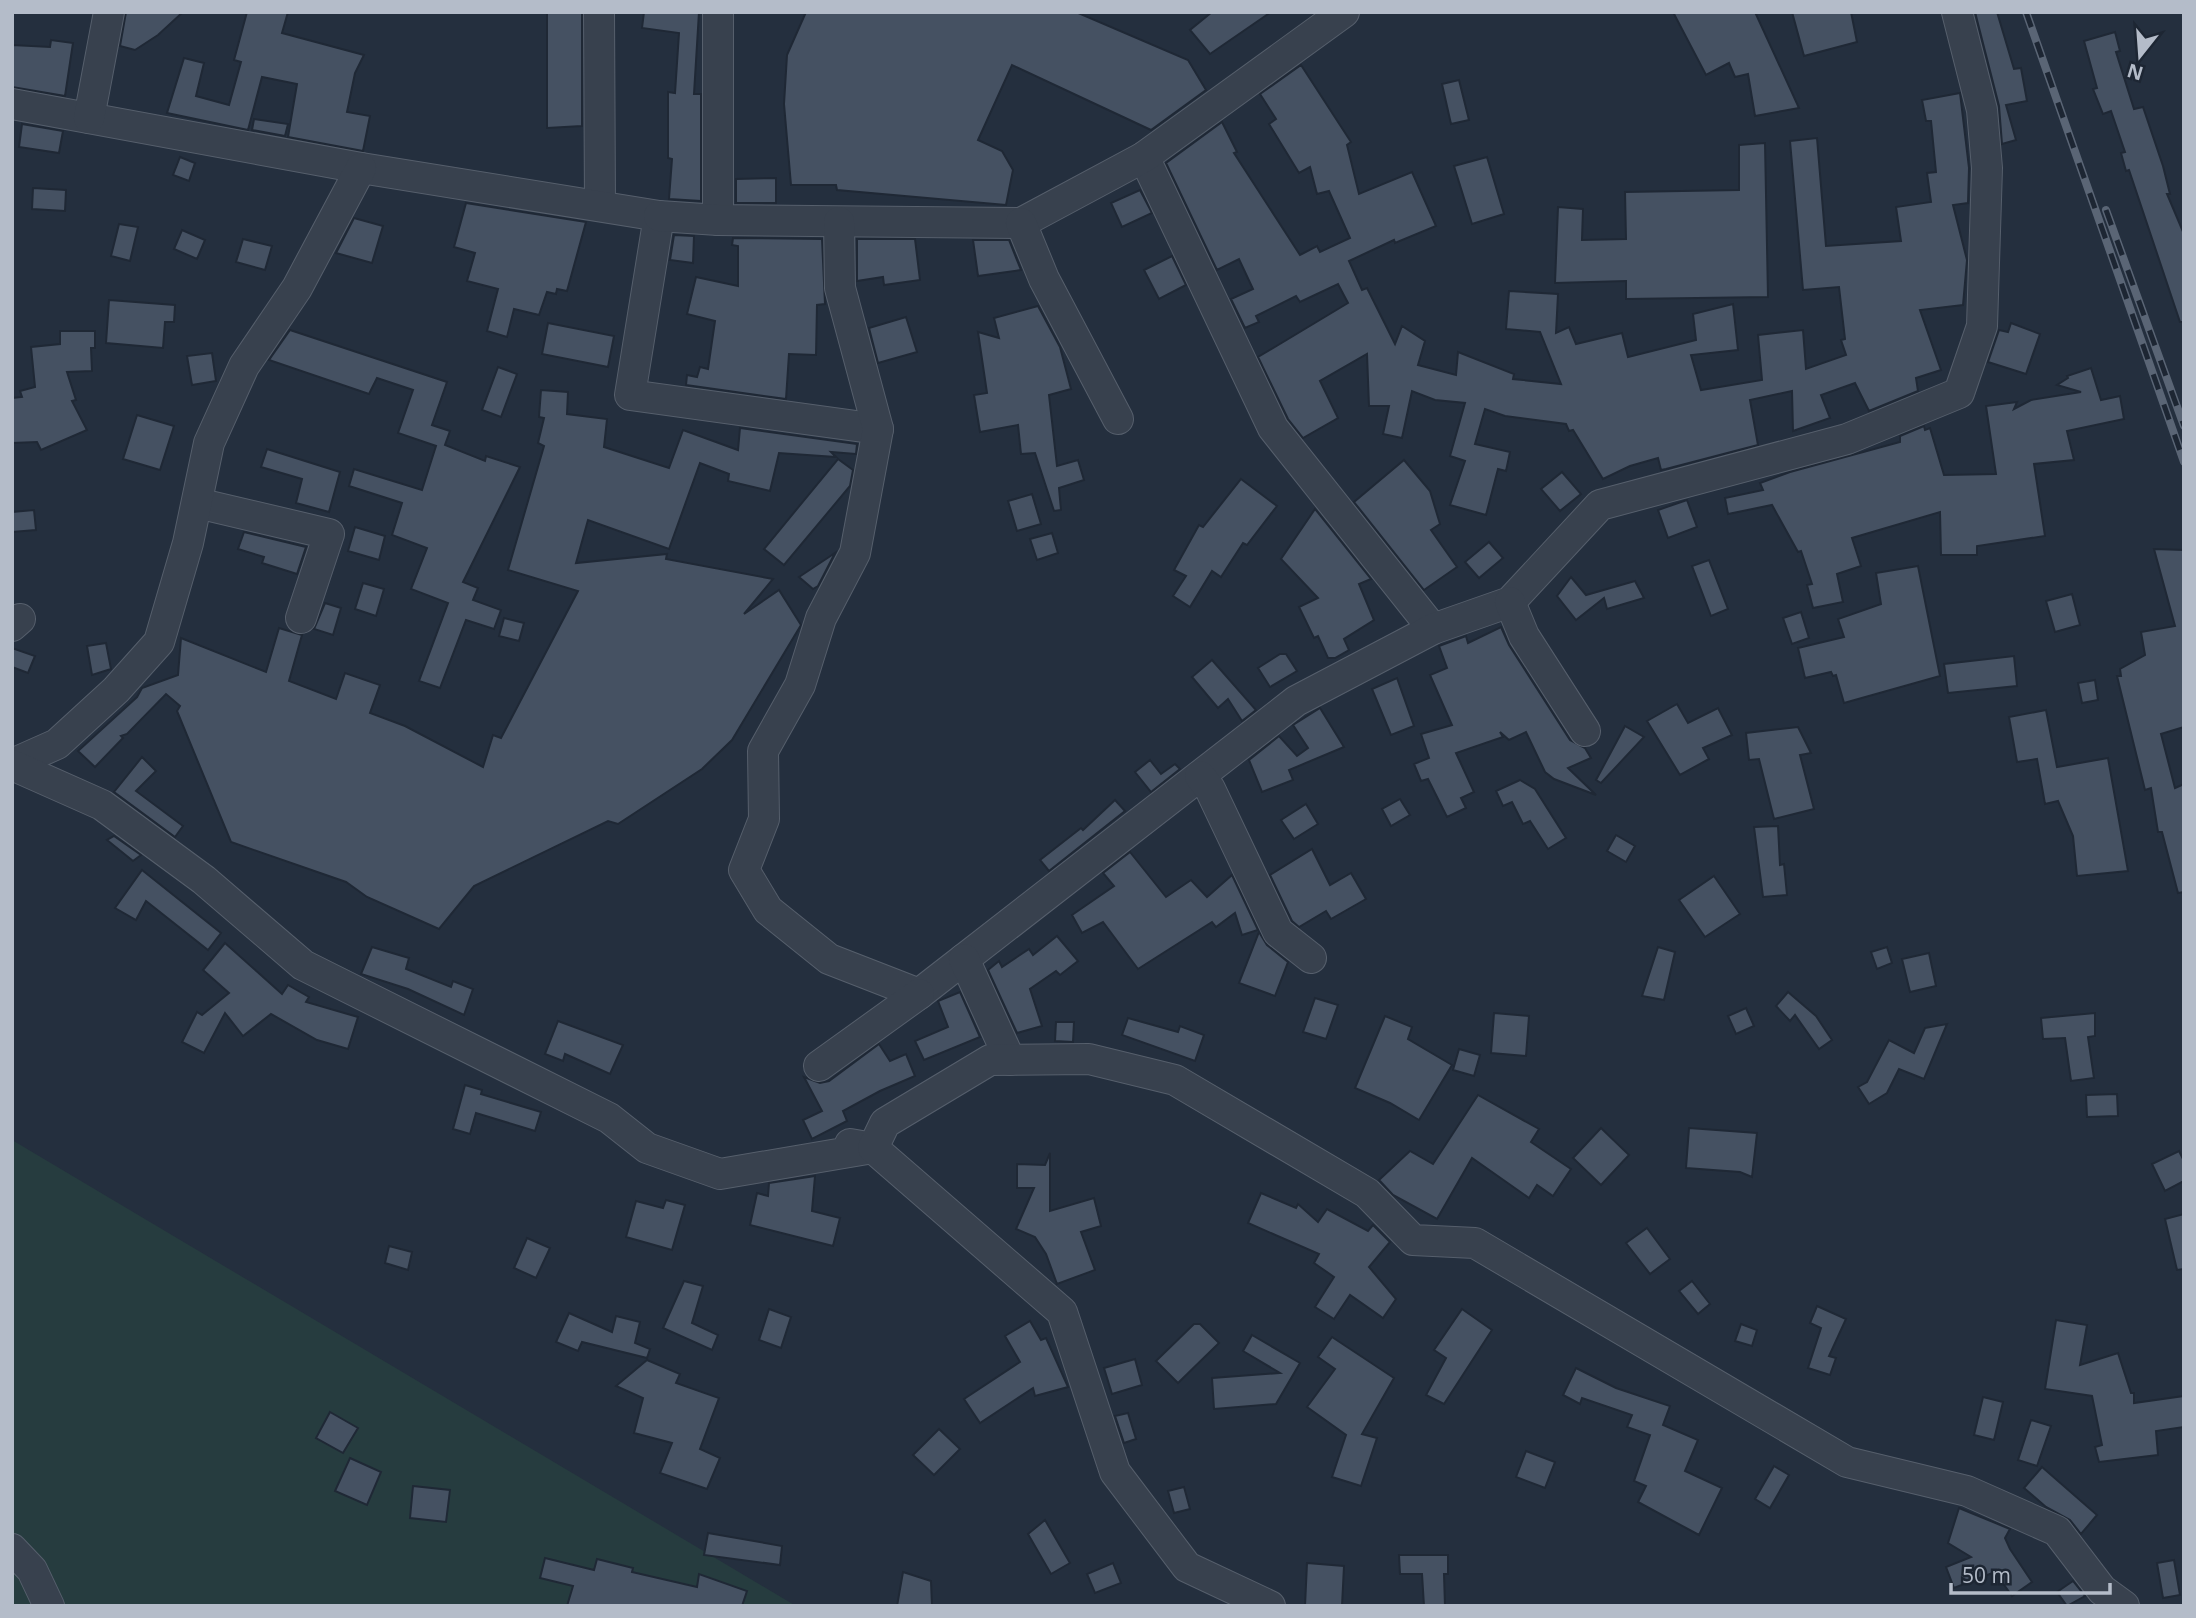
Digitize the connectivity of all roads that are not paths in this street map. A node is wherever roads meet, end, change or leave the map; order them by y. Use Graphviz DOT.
graph roads {
  1 [pos="109,12"];
  2 [pos="599,12"];
  3 [pos="718,12"];
  4 [pos="1344,12"];
  5 [pos="1957,12"];
  6 [pos="12,104"];
  7 [pos="89,118"];
  8 [pos="1144,157"];
  9 [pos="361,168"];
  10 [pos="600,206"];
  11 [pos="659,216"];
  12 [pos="718,220"];
  13 [pos="839,222"];
  14 [pos="1021,223"];
  15 [pos="1118,419"];
  16 [pos="878,429"];
  17 [pos="197,503"];
  18 [pos="1510,602"];
  19 [pos="301,618"];
  20 [pos="1433,629"];
  21 [pos="1585,731"];
  22 [pos="12,764"];
  23 [pos="1200,776"];
  24 [pos="1311,958"];
  25 [pos="964,959"];
  26 [pos="919,994"];
  27 [pos="1010,1060"];
  28 [pos="819,1066"];
  29 [pos="862,1146"];
  30 [pos="12,1549"];
  31 [pos="49,1606"];
  32 [pos="1270,1606"];
  33 [pos="2124,1606"];
  1 -- 7 [label="street"];
  2 -- 10 [label="street"];
  3 -- 12 [label="street"];
  4 -- 8 [label="street"];
  5 -- 18 [label="street"];
  6 -- 7 [label="street"];
  7 -- 9 [label="street"];
  8 -- 14 [label="street"];
  8 -- 20 [label="street"];
  9 -- 10 [label="street"];
  9 -- 17 [label="street"];
  10 -- 11 [label="street"];
  11 -- 12 [label="street"];
  11 -- 16 [label="street"];
  12 -- 13 [label="street"];
  13 -- 14 [label="street"];
  13 -- 16 [label="street"];
  14 -- 15 [label="street"];
  16 -- 26 [label="street"];
  17 -- 19 [label="street"];
  17 -- 22 [label="street"];
  18 -- 20 [label="street"];
  18 -- 21 [label="street"];
  20 -- 23 [label="street"];
  22 -- 29 [label="street"];
  23 -- 24 [label="street"];
  23 -- 25 [label="street"];
  25 -- 26 [label="street"];
  25 -- 27 [label="street"];
  26 -- 28 [label="street"];
  27 -- 29 [label="street"];
  27 -- 33 [label="street"];
  29 -- 32 [label="street"];
  30 -- 31 [label="street"];
}
